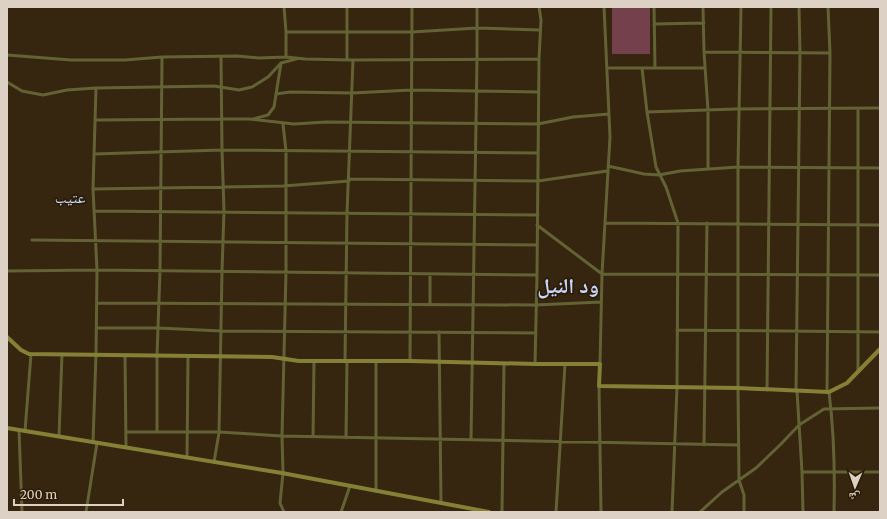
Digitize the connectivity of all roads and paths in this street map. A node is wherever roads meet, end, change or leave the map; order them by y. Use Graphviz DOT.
graph roads {
  1 [pos="284,7"];
  2 [pos="348,7"];
  3 [pos="412,7"];
  4 [pos="477,7"];
  5 [pos="538,7"];
  6 [pos="604,7"];
  7 [pos="654,7"];
  8 [pos="703,7"];
  9 [pos="742,7"];
  10 [pos="771,7"];
  11 [pos="799,7"];
  12 [pos="828,7"];
  13 [pos="704,23"];
  14 [pos="654,24"];
  15 [pos="477,28"];
  16 [pos="540,30"];
  17 [pos="286,32"];
  18 [pos="347,32"];
  19 [pos="412,32"];
  20 [pos="704,52"];
  21 [pos="740,52"];
  22 [pos="771,52"];
  23 [pos="800,52"];
  24 [pos="830,53"];
  25 [pos="7,55"];
  26 [pos="162,57"];
  27 [pos="221,57"];
  28 [pos="286,57"];
  29 [pos="297,58"];
  30 [pos="477,59"];
  31 [pos="539,59"];
  32 [pos="347,60"];
  33 [pos="353,60"];
  34 [pos="411,60"];
  35 [pos="282,63"];
  36 [pos="606,68"];
  37 [pos="642,68"];
  38 [pos="655,68"];
  39 [pos="705,68"];
  40 [pos="7,82"];
  41 [pos="162,87"];
  42 [pos="221,87"];
  43 [pos="96,88"];
  44 [pos="412,90"];
  45 [pos="477,91"];
  46 [pos="539,92"];
  47 [pos="352,93"];
  48 [pos="276,94"];
  49 [pos="880,108"];
  50 [pos="739,109"];
  51 [pos="770,109"];
  52 [pos="799,109"];
  53 [pos="830,109"];
  54 [pos="858,109"];
  55 [pos="708,110"];
  56 [pos="647,112"];
  57 [pos="608,114"];
  58 [pos="221,119"];
  59 [pos="249,119"];
  60 [pos="96,120"];
  61 [pos="162,120"];
  62 [pos="351,122"];
  63 [pos="411,123"];
  64 [pos="283,124"];
  65 [pos="476,124"];
  66 [pos="538,124"];
  67 [pos="222,150"];
  68 [pos="161,151"];
  69 [pos="286,151"];
  70 [pos="350,152"];
  71 [pos="411,152"];
  72 [pos="476,152"];
  73 [pos="538,153"];
  74 [pos="94,154"];
  75 [pos="608,166"];
  76 [pos="738,167"];
  77 [pos="770,167"];
  78 [pos="798,168"];
  79 [pos="829,168"];
  80 [pos="858,168"];
  81 [pos="880,168"];
  82 [pos="708,169"];
  83 [pos="607,171"];
  84 [pos="659,175"];
  85 [pos="349,180"];
  86 [pos="411,180"];
  87 [pos="475,180"];
  88 [pos="538,181"];
  89 [pos="286,186"];
  90 [pos="222,187"];
  91 [pos="161,188"];
  92 [pos="93,189"];
  93 [pos="94,211"];
  94 [pos="160,212"];
  95 [pos="224,212"];
  96 [pos="287,213"];
  97 [pos="348,213"];
  98 [pos="411,214"];
  99 [pos="475,214"];
  100 [pos="538,215"];
  101 [pos="606,223"];
  102 [pos="678,223"];
  103 [pos="707,224"];
  104 [pos="738,224"];
  105 [pos="769,224"];
  106 [pos="798,224"];
  107 [pos="828,224"];
  108 [pos="538,225"];
  109 [pos="858,225"];
  110 [pos="880,225"];
  111 [pos="32,240"];
  112 [pos="95,241"];
  113 [pos="160,242"];
  114 [pos="223,242"];
  115 [pos="286,243"];
  116 [pos="347,243"];
  117 [pos="410,244"];
  118 [pos="474,244"];
  119 [pos="537,245"];
  120 [pos="97,270"];
  121 [pos="7,271"];
  122 [pos="160,271"];
  123 [pos="222,271"];
  124 [pos="286,272"];
  125 [pos="346,273"];
  126 [pos="410,274"];
  127 [pos="430,274"];
  128 [pos="602,274"];
  129 [pos="678,274"];
  130 [pos="706,274"];
  131 [pos="738,274"];
  132 [pos="474,275"];
  133 [pos="537,275"];
  134 [pos="769,275"];
  135 [pos="797,275"];
  136 [pos="828,275"];
  137 [pos="858,275"];
  138 [pos="880,275"];
  139 [pos="97,302"];
  140 [pos="601,302"];
  141 [pos="159,304"];
  142 [pos="222,304"];
  143 [pos="286,304"];
  144 [pos="346,304"];
  145 [pos="410,304"];
  146 [pos="430,304"];
  147 [pos="474,305"];
  148 [pos="536,305"];
  149 [pos="96,328"];
  150 [pos="158,328"];
  151 [pos="677,330"];
  152 [pos="706,330"];
  153 [pos="221,331"];
  154 [pos="285,331"];
  155 [pos="346,331"];
  156 [pos="738,331"];
  157 [pos="768,331"];
  158 [pos="797,331"];
  159 [pos="410,332"];
  160 [pos="439,332"];
  161 [pos="473,332"];
  162 [pos="827,332"];
  163 [pos="858,332"];
  164 [pos="880,332"];
  165 [pos="536,333"];
  166 [pos="7,337"];
  167 [pos="880,349"];
  168 [pos="31,354"];
  169 [pos="62,354"];
  170 [pos="96,354"];
  171 [pos="126,355"];
  172 [pos="157,356"];
  173 [pos="188,356"];
  174 [pos="221,356"];
  175 [pos="284,358"];
  176 [pos="314,361"];
  177 [pos="346,361"];
  178 [pos="376,361"];
  179 [pos="410,361"];
  180 [pos="439,362"];
  181 [pos="473,363"];
  182 [pos="504,364"];
  183 [pos="535,364"];
  184 [pos="566,364"];
  185 [pos="600,364"];
  186 [pos="858,371"];
  187 [pos="599,386"];
  188 [pos="677,388"];
  189 [pos="704,388"];
  190 [pos="738,388"];
  191 [pos="767,390"];
  192 [pos="796,391"];
  193 [pos="828,392"];
  194 [pos="880,408"];
  195 [pos="831,409"];
  196 [pos="800,425"];
  197 [pos="7,428"];
  198 [pos="19,430"];
  199 [pos="25,431"];
  200 [pos="126,432"];
  201 [pos="157,432"];
  202 [pos="187,432"];
  203 [pos="219,432"];
  204 [pos="59,436"];
  205 [pos="282,436"];
  206 [pos="313,437"];
  207 [pos="346,438"];
  208 [pos="376,438"];
  209 [pos="441,440"];
  210 [pos="471,440"];
  211 [pos="503,440"];
  212 [pos="560,441"];
  213 [pos="95,442"];
  214 [pos="600,442"];
  215 [pos="674,444"];
  216 [pos="704,444"];
  217 [pos="738,445"];
  218 [pos="126,447"];
  219 [pos="187,457"];
  220 [pos="214,462"];
  221 [pos="802,472"];
  222 [pos="835,472"];
  223 [pos="880,472"];
  224 [pos="283,473"];
  225 [pos="739,480"];
  226 [pos="350,486"];
  227 [pos="376,491"];
  228 [pos="442,503"];
  229 [pos="464,510"];
  230 [pos="22,512"];
  231 [pos="86,512"];
  232 [pos="284,512"];
  233 [pos="341,512"];
  234 [pos="489,512"];
  235 [pos="502,512"];
  236 [pos="556,512"];
  237 [pos="601,512"];
  238 [pos="672,512"];
  239 [pos="700,512"];
  240 [pos="744,512"];
  241 [pos="803,512"];
  242 [pos="834,512"];
  1 -- 17 [label="street"];
  2 -- 18 [label="street"];
  3 -- 19 [label="street"];
  4 -- 15 [label="street"];
  5 -- 16 [label="street"];
  6 -- 36 [label="street"];
  7 -- 14 [label="street"];
  8 -- 13 [label="street"];
  9 -- 21 [label="street"];
  10 -- 22 [label="street"];
  11 -- 23 [label="street"];
  12 -- 24 [label="street"];
  13 -- 14 [label="street"];
  13 -- 20 [label="street"];
  14 -- 38 [label="street"];
  15 -- 16 [label="street"];
  15 -- 19 [label="street"];
  15 -- 30 [label="street"];
  16 -- 31 [label="street"];
  17 -- 18 [label="street"];
  17 -- 28 [label="street"];
  18 -- 19 [label="street"];
  18 -- 32 [label="street"];
  19 -- 34 [label="street"];
  20 -- 21 [label="street"];
  20 -- 39 [label="street"];
  21 -- 22 [label="street"];
  21 -- 50 [label="street"];
  22 -- 23 [label="street"];
  22 -- 51 [label="street"];
  23 -- 24 [label="street"];
  23 -- 52 [label="street"];
  24 -- 53 [label="street"];
  25 -- 26 [label="street"];
  26 -- 27 [label="street"];
  26 -- 41 [label="street"];
  27 -- 28 [label="street"];
  27 -- 42 [label="street"];
  28 -- 29 [label="street"];
  29 -- 32 [label="street"];
  29 -- 35 [label="street"];
  30 -- 31 [label="street"];
  30 -- 34 [label="street"];
  30 -- 45 [label="street"];
  31 -- 46 [label="street"];
  32 -- 33 [label="street"];
  33 -- 34 [label="street"];
  33 -- 47 [label="street"];
  34 -- 44 [label="street"];
  35 -- 42 [label="street"];
  35 -- 48 [label="street"];
  36 -- 37 [label="street"];
  36 -- 57 [label="street"];
  37 -- 38 [label="street"];
  37 -- 56 [label="street"];
  38 -- 39 [label="street"];
  39 -- 55 [label="street"];
  40 -- 43 [label="street"];
  41 -- 42 [label="street"];
  41 -- 43 [label="street"];
  41 -- 61 [label="street"];
  42 -- 58 [label="street"];
  43 -- 60 [label="street"];
  44 -- 45 [label="street"];
  44 -- 47 [label="street"];
  44 -- 63 [label="street"];
  45 -- 46 [label="street"];
  45 -- 65 [label="street"];
  46 -- 66 [label="street"];
  47 -- 48 [label="street"];
  47 -- 62 [label="street"];
  48 -- 59 [label="street"];
  49 -- 54 [label="street"];
  50 -- 51 [label="street"];
  50 -- 55 [label="street"];
  50 -- 76 [label="street"];
  51 -- 52 [label="street"];
  51 -- 77 [label="street"];
  52 -- 53 [label="street"];
  52 -- 78 [label="street"];
  53 -- 54 [label="street"];
  53 -- 79 [label="street"];
  54 -- 80 [label="street"];
  55 -- 56 [label="street"];
  55 -- 82 [label="street"];
  56 -- 84 [label="street"];
  57 -- 66 [label="street"];
  57 -- 75 [label="street"];
  58 -- 59 [label="street"];
  58 -- 61 [label="street"];
  58 -- 67 [label="street"];
  59 -- 64 [label="street"];
  60 -- 61 [label="street"];
  60 -- 74 [label="street"];
  61 -- 68 [label="street"];
  62 -- 63 [label="street"];
  62 -- 64 [label="street"];
  62 -- 70 [label="street"];
  63 -- 65 [label="street"];
  63 -- 71 [label="street"];
  64 -- 69 [label="street"];
  65 -- 66 [label="street"];
  65 -- 72 [label="street"];
  66 -- 73 [label="street"];
  67 -- 68 [label="street"];
  67 -- 69 [label="street"];
  67 -- 90 [label="street"];
  68 -- 74 [label="street"];
  68 -- 91 [label="street"];
  69 -- 70 [label="street"];
  69 -- 89 [label="street"];
  70 -- 71 [label="street"];
  70 -- 85 [label="street"];
  71 -- 72 [label="street"];
  71 -- 86 [label="street"];
  72 -- 73 [label="street"];
  72 -- 87 [label="street"];
  73 -- 88 [label="street"];
  74 -- 92 [label="street"];
  75 -- 83 [label="street"];
  75 -- 84 [label="street"];
  76 -- 77 [label="street"];
  76 -- 82 [label="street"];
  76 -- 104 [label="street"];
  77 -- 78 [label="street"];
  77 -- 105 [label="street"];
  78 -- 79 [label="street"];
  78 -- 106 [label="street"];
  79 -- 80 [label="street"];
  79 -- 107 [label="street"];
  80 -- 81 [label="street"];
  80 -- 109 [label="street"];
  82 -- 84 [label="street"];
  83 -- 88 [label="street"];
  83 -- 101 [label="street"];
  84 -- 102 [label="street"];
  85 -- 86 [label="street"];
  85 -- 89 [label="street"];
  85 -- 97 [label="street"];
  86 -- 87 [label="street"];
  86 -- 98 [label="street"];
  87 -- 88 [label="street"];
  87 -- 99 [label="street"];
  88 -- 100 [label="street"];
  89 -- 90 [label="street"];
  89 -- 96 [label="street"];
  90 -- 91 [label="street"];
  90 -- 95 [label="street"];
  91 -- 92 [label="street"];
  91 -- 94 [label="street"];
  92 -- 93 [label="street"];
  93 -- 94 [label="street"];
  93 -- 112 [label="street"];
  94 -- 95 [label="street"];
  94 -- 113 [label="street"];
  95 -- 96 [label="street"];
  95 -- 114 [label="street"];
  96 -- 97 [label="street"];
  96 -- 115 [label="street"];
  97 -- 98 [label="street"];
  97 -- 116 [label="street"];
  98 -- 99 [label="street"];
  98 -- 117 [label="street"];
  99 -- 100 [label="street"];
  99 -- 118 [label="street"];
  100 -- 108 [label="street"];
  101 -- 102 [label="street"];
  101 -- 128 [label="street"];
  102 -- 103 [label="street"];
  102 -- 129 [label="street"];
  103 -- 104 [label="street"];
  103 -- 130 [label="street"];
  104 -- 105 [label="street"];
  104 -- 131 [label="street"];
  105 -- 106 [label="street"];
  105 -- 134 [label="street"];
  106 -- 107 [label="street"];
  106 -- 135 [label="street"];
  107 -- 109 [label="street"];
  107 -- 136 [label="street"];
  108 -- 119 [label="street"];
  108 -- 128 [label="street"];
  109 -- 110 [label="street"];
  109 -- 137 [label="street"];
  111 -- 112 [label="street"];
  112 -- 113 [label="street"];
  112 -- 120 [label="street"];
  113 -- 114 [label="street"];
  113 -- 122 [label="street"];
  114 -- 115 [label="street"];
  114 -- 123 [label="street"];
  115 -- 116 [label="street"];
  115 -- 124 [label="street"];
  116 -- 117 [label="street"];
  116 -- 125 [label="street"];
  117 -- 118 [label="street"];
  117 -- 126 [label="street"];
  118 -- 119 [label="street"];
  118 -- 132 [label="street"];
  119 -- 133 [label="street"];
  120 -- 121 [label="street"];
  120 -- 122 [label="street"];
  120 -- 139 [label="street"];
  122 -- 123 [label="street"];
  122 -- 141 [label="street"];
  123 -- 124 [label="street"];
  123 -- 142 [label="street"];
  124 -- 125 [label="street"];
  124 -- 143 [label="street"];
  125 -- 126 [label="street"];
  125 -- 144 [label="street"];
  126 -- 127 [label="street"];
  126 -- 145 [label="street"];
  127 -- 132 [label="street"];
  127 -- 146 [label="street"];
  128 -- 129 [label="street"];
  128 -- 140 [label="street"];
  129 -- 130 [label="street"];
  129 -- 151 [label="street"];
  130 -- 131 [label="street"];
  130 -- 152 [label="street"];
  131 -- 134 [label="street"];
  131 -- 156 [label="street"];
  132 -- 133 [label="street"];
  132 -- 147 [label="street"];
  133 -- 148 [label="street"];
  134 -- 135 [label="street"];
  134 -- 157 [label="street"];
  135 -- 136 [label="street"];
  135 -- 158 [label="street"];
  136 -- 137 [label="street"];
  136 -- 162 [label="street"];
  137 -- 138 [label="street"];
  137 -- 163 [label="street"];
  139 -- 141 [label="street"];
  139 -- 149 [label="street"];
  140 -- 148 [label="street"];
  140 -- 185 [label="street"];
  141 -- 142 [label="street"];
  141 -- 150 [label="street"];
  142 -- 143 [label="street"];
  142 -- 153 [label="street"];
  143 -- 144 [label="street"];
  143 -- 154 [label="street"];
  144 -- 145 [label="street"];
  144 -- 155 [label="street"];
  145 -- 146 [label="street"];
  145 -- 159 [label="street"];
  146 -- 147 [label="street"];
  147 -- 148 [label="street"];
  147 -- 161 [label="street"];
  148 -- 165 [label="street"];
  149 -- 150 [label="street"];
  149 -- 170 [label="street"];
  150 -- 153 [label="street"];
  150 -- 172 [label="street"];
  151 -- 152 [label="street"];
  151 -- 188 [label="street"];
  152 -- 156 [label="street"];
  152 -- 189 [label="street"];
  153 -- 154 [label="street"];
  153 -- 174 [label="street"];
  154 -- 155 [label="street"];
  154 -- 175 [label="street"];
  155 -- 159 [label="street"];
  155 -- 177 [label="street"];
  156 -- 157 [label="street"];
  156 -- 190 [label="street"];
  157 -- 158 [label="street"];
  157 -- 191 [label="street"];
  158 -- 162 [label="street"];
  158 -- 192 [label="street"];
  159 -- 160 [label="street"];
  159 -- 179 [label="street"];
  160 -- 161 [label="street"];
  160 -- 180 [label="street"];
  161 -- 165 [label="street"];
  161 -- 181 [label="street"];
  162 -- 163 [label="street"];
  162 -- 193 [label="street"];
  163 -- 164 [label="street"];
  163 -- 186 [label="street"];
  165 -- 183 [label="street"];
  166 -- 168 [label="street"];
  167 -- 186 [label="street"];
  168 -- 169 [label="street"];
  168 -- 199 [label="street"];
  169 -- 170 [label="street"];
  169 -- 204 [label="street"];
  170 -- 171 [label="street"];
  170 -- 213 [label="street"];
  171 -- 172 [label="street"];
  171 -- 200 [label="street"];
  172 -- 173 [label="street"];
  172 -- 201 [label="street"];
  173 -- 174 [label="street"];
  173 -- 202 [label="street"];
  174 -- 175 [label="street"];
  174 -- 203 [label="street"];
  175 -- 176 [label="street"];
  175 -- 205 [label="street"];
  176 -- 177 [label="street"];
  176 -- 206 [label="street"];
  177 -- 178 [label="street"];
  177 -- 207 [label="street"];
  178 -- 179 [label="street"];
  178 -- 208 [label="street"];
  179 -- 180 [label="street"];
  180 -- 181 [label="street"];
  180 -- 209 [label="street"];
  181 -- 182 [label="street"];
  181 -- 210 [label="street"];
  182 -- 183 [label="street"];
  182 -- 211 [label="street"];
  183 -- 184 [label="street"];
  184 -- 185 [label="street"];
  184 -- 212 [label="street"];
  185 -- 187 [label="street"];
  186 -- 193 [label="street"];
  187 -- 188 [label="street"];
  187 -- 214 [label="street"];
  188 -- 189 [label="street"];
  188 -- 215 [label="street"];
  189 -- 190 [label="street"];
  189 -- 216 [label="street"];
  190 -- 191 [label="street"];
  190 -- 217 [label="street"];
  191 -- 192 [label="street"];
  192 -- 193 [label="street"];
  192 -- 196 [label="street"];
  193 -- 195 [label="street"];
  194 -- 195 [label="street"];
  195 -- 196 [label="street"];
  195 -- 222 [label="street"];
  196 -- 221 [label="street"];
  196 -- 225 [label="street"];
  197 -- 198 [label="street"];
  198 -- 199 [label="street"];
  198 -- 230 [label="street"];
  199 -- 204 [label="street"];
  200 -- 201 [label="street"];
  200 -- 218 [label="street"];
  201 -- 202 [label="street"];
  202 -- 203 [label="street"];
  202 -- 219 [label="street"];
  203 -- 205 [label="street"];
  203 -- 220 [label="street"];
  204 -- 213 [label="street"];
  205 -- 206 [label="street"];
  205 -- 224 [label="street"];
  206 -- 207 [label="street"];
  207 -- 208 [label="street"];
  208 -- 209 [label="street"];
  208 -- 227 [label="street"];
  209 -- 210 [label="street"];
  209 -- 228 [label="street"];
  210 -- 211 [label="street"];
  211 -- 212 [label="street"];
  211 -- 235 [label="street"];
  212 -- 214 [label="street"];
  212 -- 236 [label="street"];
  213 -- 218 [label="street"];
  213 -- 231 [label="street"];
  214 -- 215 [label="street"];
  214 -- 237 [label="street"];
  215 -- 216 [label="street"];
  215 -- 238 [label="street"];
  216 -- 217 [label="street"];
  217 -- 225 [label="street"];
  218 -- 219 [label="street"];
  219 -- 220 [label="street"];
  220 -- 224 [label="street"];
  221 -- 222 [label="street"];
  221 -- 241 [label="street"];
  222 -- 223 [label="street"];
  222 -- 242 [label="street"];
  224 -- 226 [label="street"];
  224 -- 232 [label="street"];
  225 -- 239 [label="street"];
  225 -- 240 [label="street"];
  226 -- 227 [label="street"];
  226 -- 233 [label="street"];
  227 -- 228 [label="street"];
  228 -- 229 [label="street"];
  229 -- 234 [label="street"];
}
